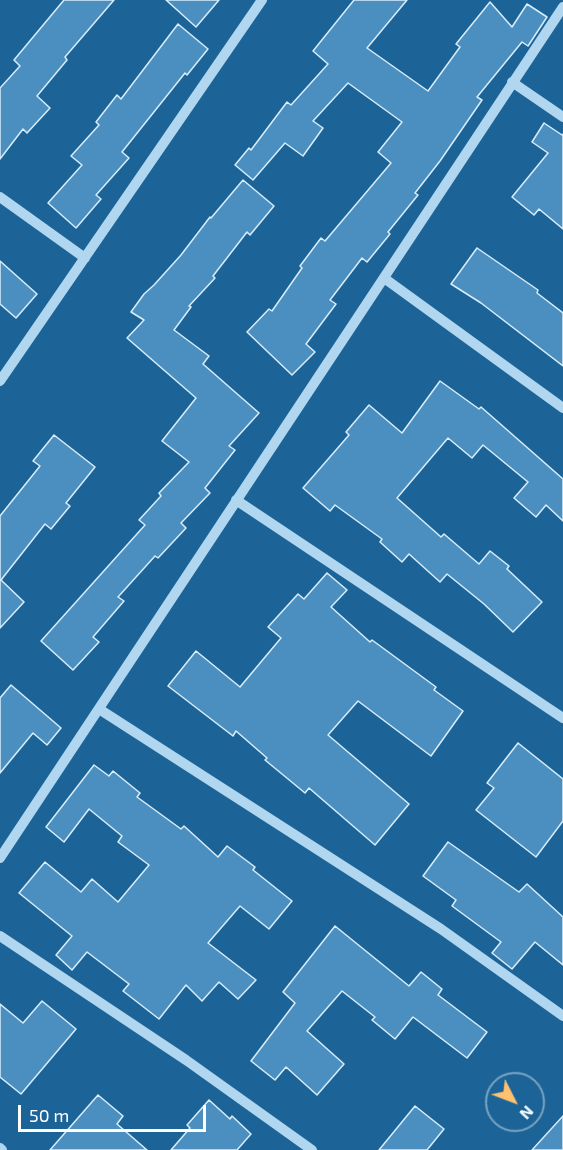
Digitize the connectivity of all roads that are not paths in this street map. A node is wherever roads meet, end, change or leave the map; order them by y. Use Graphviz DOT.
graph roads {
  1 [pos="262,0"];
  2 [pos="563,7"];
  3 [pos="512,81"];
  4 [pos="563,117"];
  5 [pos="0,198"];
  6 [pos="85,258"];
  7 [pos="384,278"];
  8 [pos="0,381"];
  9 [pos="563,408"];
  10 [pos="236,500"];
  11 [pos="99,709"];
  12 [pos="563,718"];
  13 [pos="0,858"];
  14 [pos="0,936"];
  15 [pos="563,1016"];
  16 [pos="312,1150"];
  1 -- 6 [label="street"];
  2 -- 3 [label="street"];
  3 -- 4 [label="street"];
  3 -- 7 [label="street"];
  5 -- 6 [label="street"];
  6 -- 8 [label="street"];
  7 -- 9 [label="street"];
  7 -- 10 [label="street"];
  10 -- 11 [label="street"];
  10 -- 12 [label="street"];
  11 -- 13 [label="street"];
  11 -- 15 [label="street"];
  14 -- 16 [label="street"];
}
